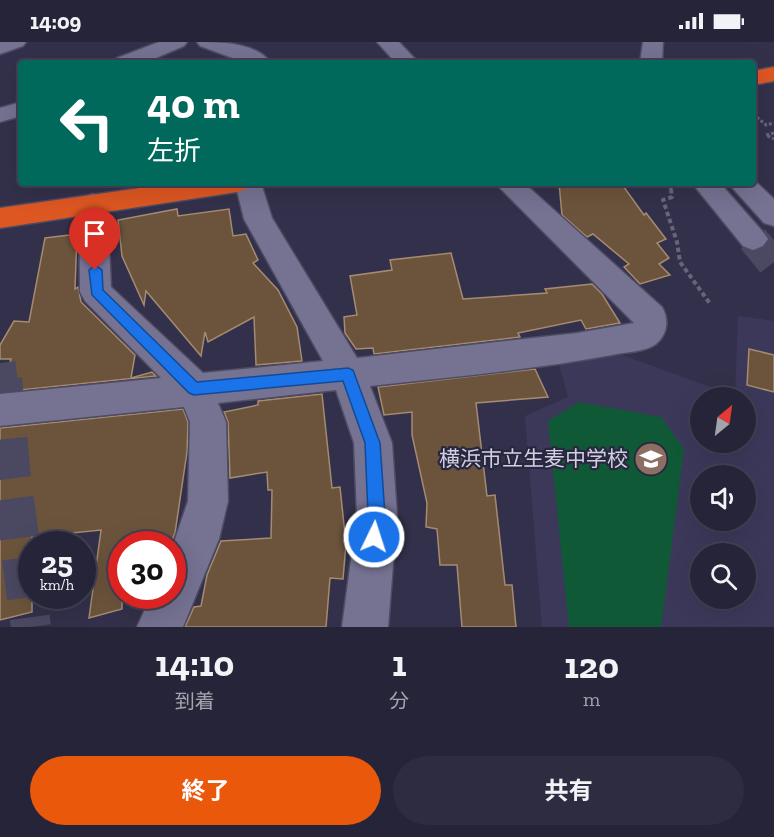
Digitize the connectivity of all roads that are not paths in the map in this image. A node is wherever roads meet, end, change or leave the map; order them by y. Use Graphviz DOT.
graph roads {
  1 [pos="16,42"];
  2 [pos="177,42"];
  3 [pos="207,42"];
  4 [pos="387,42"];
  5 [pos="653,42"];
  6 [pos="0,48"];
  7 [pos="132,60"];
  8 [pos="256,60"];
  9 [pos="405,60"];
  10 [pos="651,60"];
  11 [pos="774,74"];
  12 [pos="756,77"];
  13 [pos="774,94"];
  14 [pos="756,97"];
  15 [pos="18,110"];
  16 [pos="0,115"];
  17 [pos="152,186"];
  18 [pos="249,186"];
  19 [pos="511,186"];
  20 [pos="708,186"];
  21 [pos="744,186"];
  22 [pos="95,188"];
  23 [pos="0,198"];
  24 [pos="774,216"];
  25 [pos="0,218"];
  26 [pos="753,239"];
  27 [pos="348,374"];
  28 [pos="194,388"];
  29 [pos="0,410"];
  30 [pos="160,627"];
  31 [pos="365,627"];
  1 -- 6 [label="street"];
  2 -- 7 [label="street"];
  3 -- 8 [label="street"];
  4 -- 9 [label="street"];
  5 -- 10 [label="street"];
  11 -- 12 [label="highway"];
  13 -- 14 [label="highway"];
  15 -- 16 [label="street"];
  17 -- 22 [label="highway"];
  18 -- 27 [label="street"];
  19 -- 27 [label="street"];
  20 -- 26 [label="street"];
  21 -- 24 [label="street"];
  22 -- 23 [label="highway"];
  22 -- 25 [label="highway"];
  22 -- 28 [label="street"];
  27 -- 28 [label="street"];
  27 -- 31 [label="street"];
  28 -- 29 [label="street"];
  28 -- 30 [label="street"];
}
